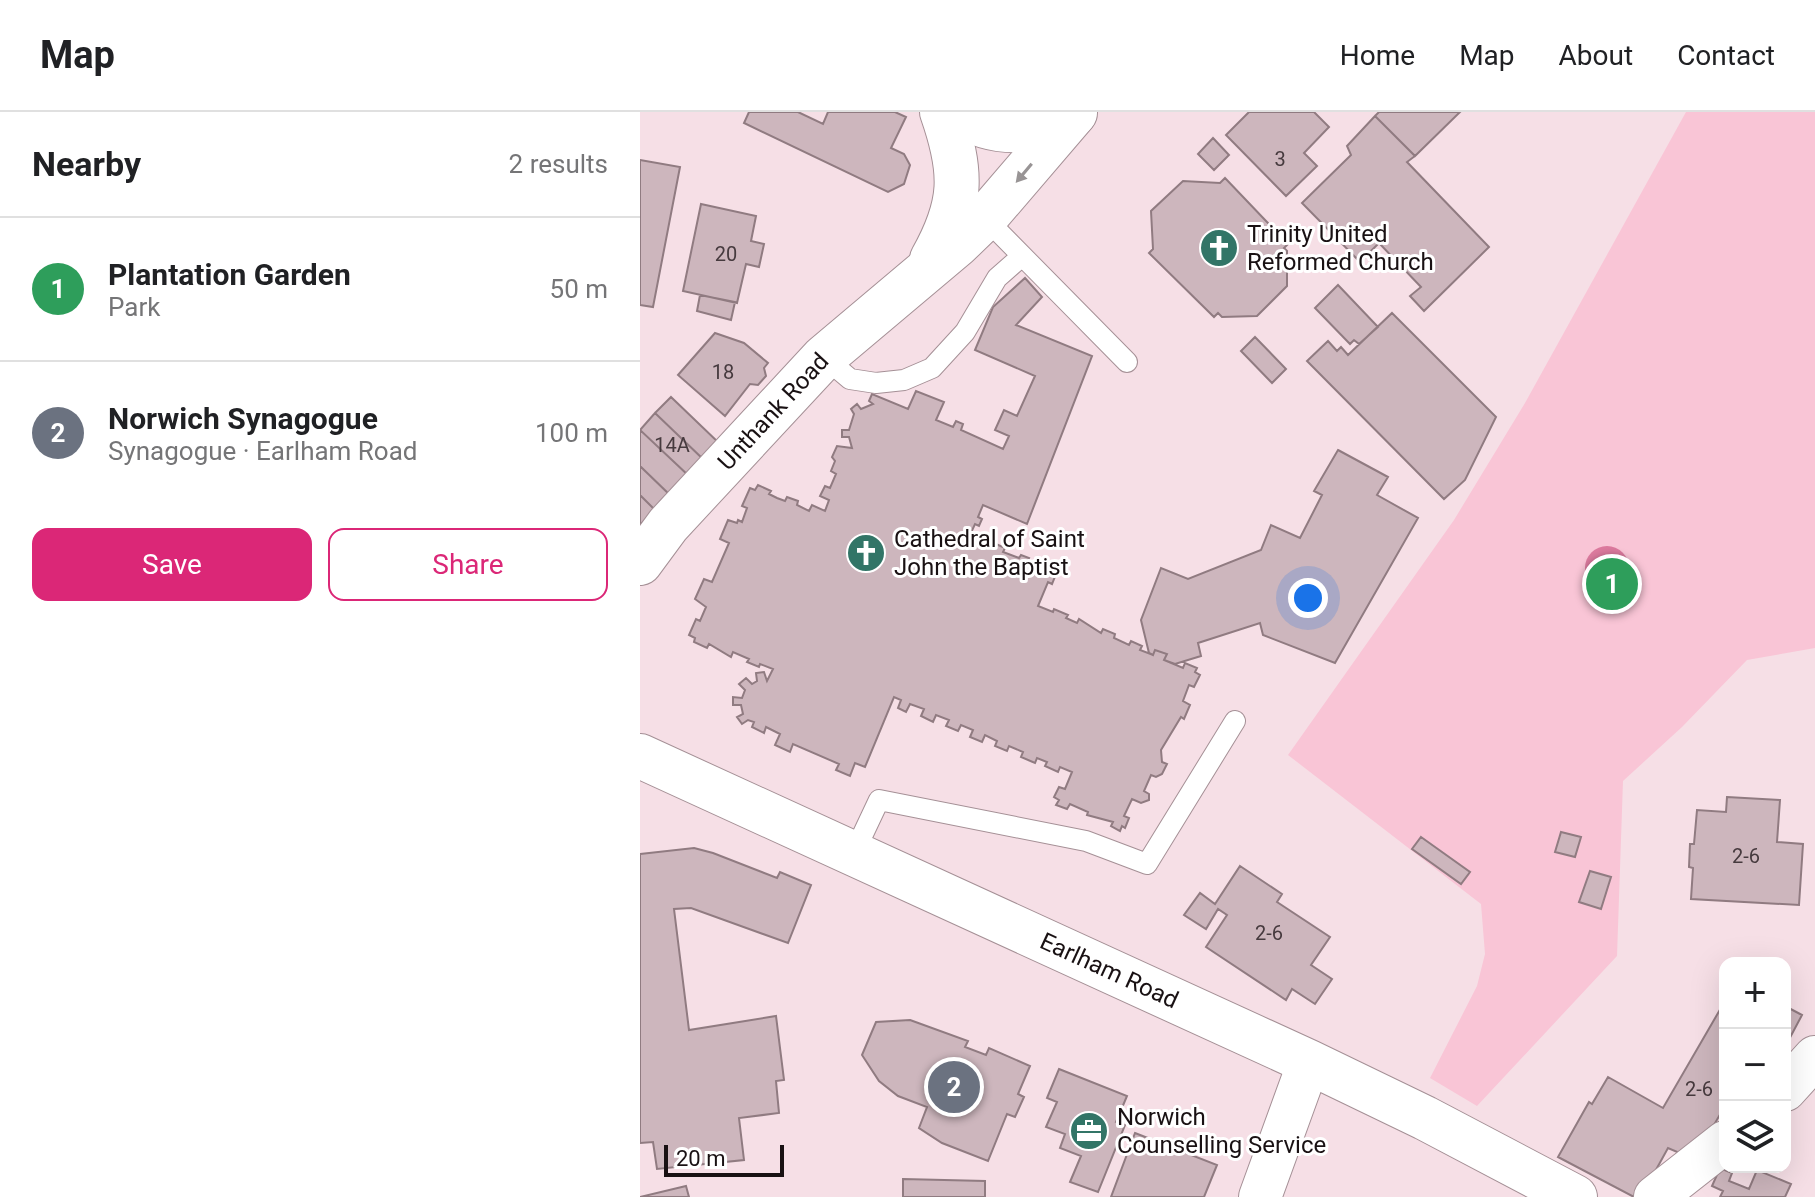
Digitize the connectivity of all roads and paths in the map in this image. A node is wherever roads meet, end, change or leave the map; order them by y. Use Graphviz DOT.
graph roads {
  1 [pos="942,112"];
  2 [pos="956,112"];
  3 [pos="1075,113"];
  4 [pos="985,218"];
  5 [pos="1022,256"];
  6 [pos="923,275"];
  7 [pos="824,357"];
  8 [pos="1127,362"];
  9 [pos="640,563"];
  10 [pos="1235,721"];
  11 [pos="640,756"];
  12 [pos="854,853"];
  13 [pos="1815,1057"];
  14 [pos="1309,1062"];
  15 [pos="1791,1083"];
  16 [pos="1719,1147"];
  17 [pos="1260,1197"];
  18 [pos="1575,1197"];
  19 [pos="1655,1197"];
  1 -- 6 [label="main road, Unthank Road"];
  2 -- 3 [label="main road"];
  3 -- 4 [label="main road, Unthank Road, one-way"];
  4 -- 5 [label="lane"];
  4 -- 6 [label="main road, Unthank Road"];
  5 -- 7 [label="lane"];
  5 -- 8 [label="lane"];
  6 -- 7 [label="main road, Unthank Road"];
  7 -- 9 [label="main road, Unthank Road"];
  10 -- 12 [label="lane"];
  11 -- 12 [label="main road, Earlham Road"];
  12 -- 14 [label="main road, Earlham Road"];
  13 -- 15 [label="street"];
  14 -- 17 [label="street"];
  14 -- 18 [label="main road, Earlham Road"];
  16 -- 19 [label="street"];
}
